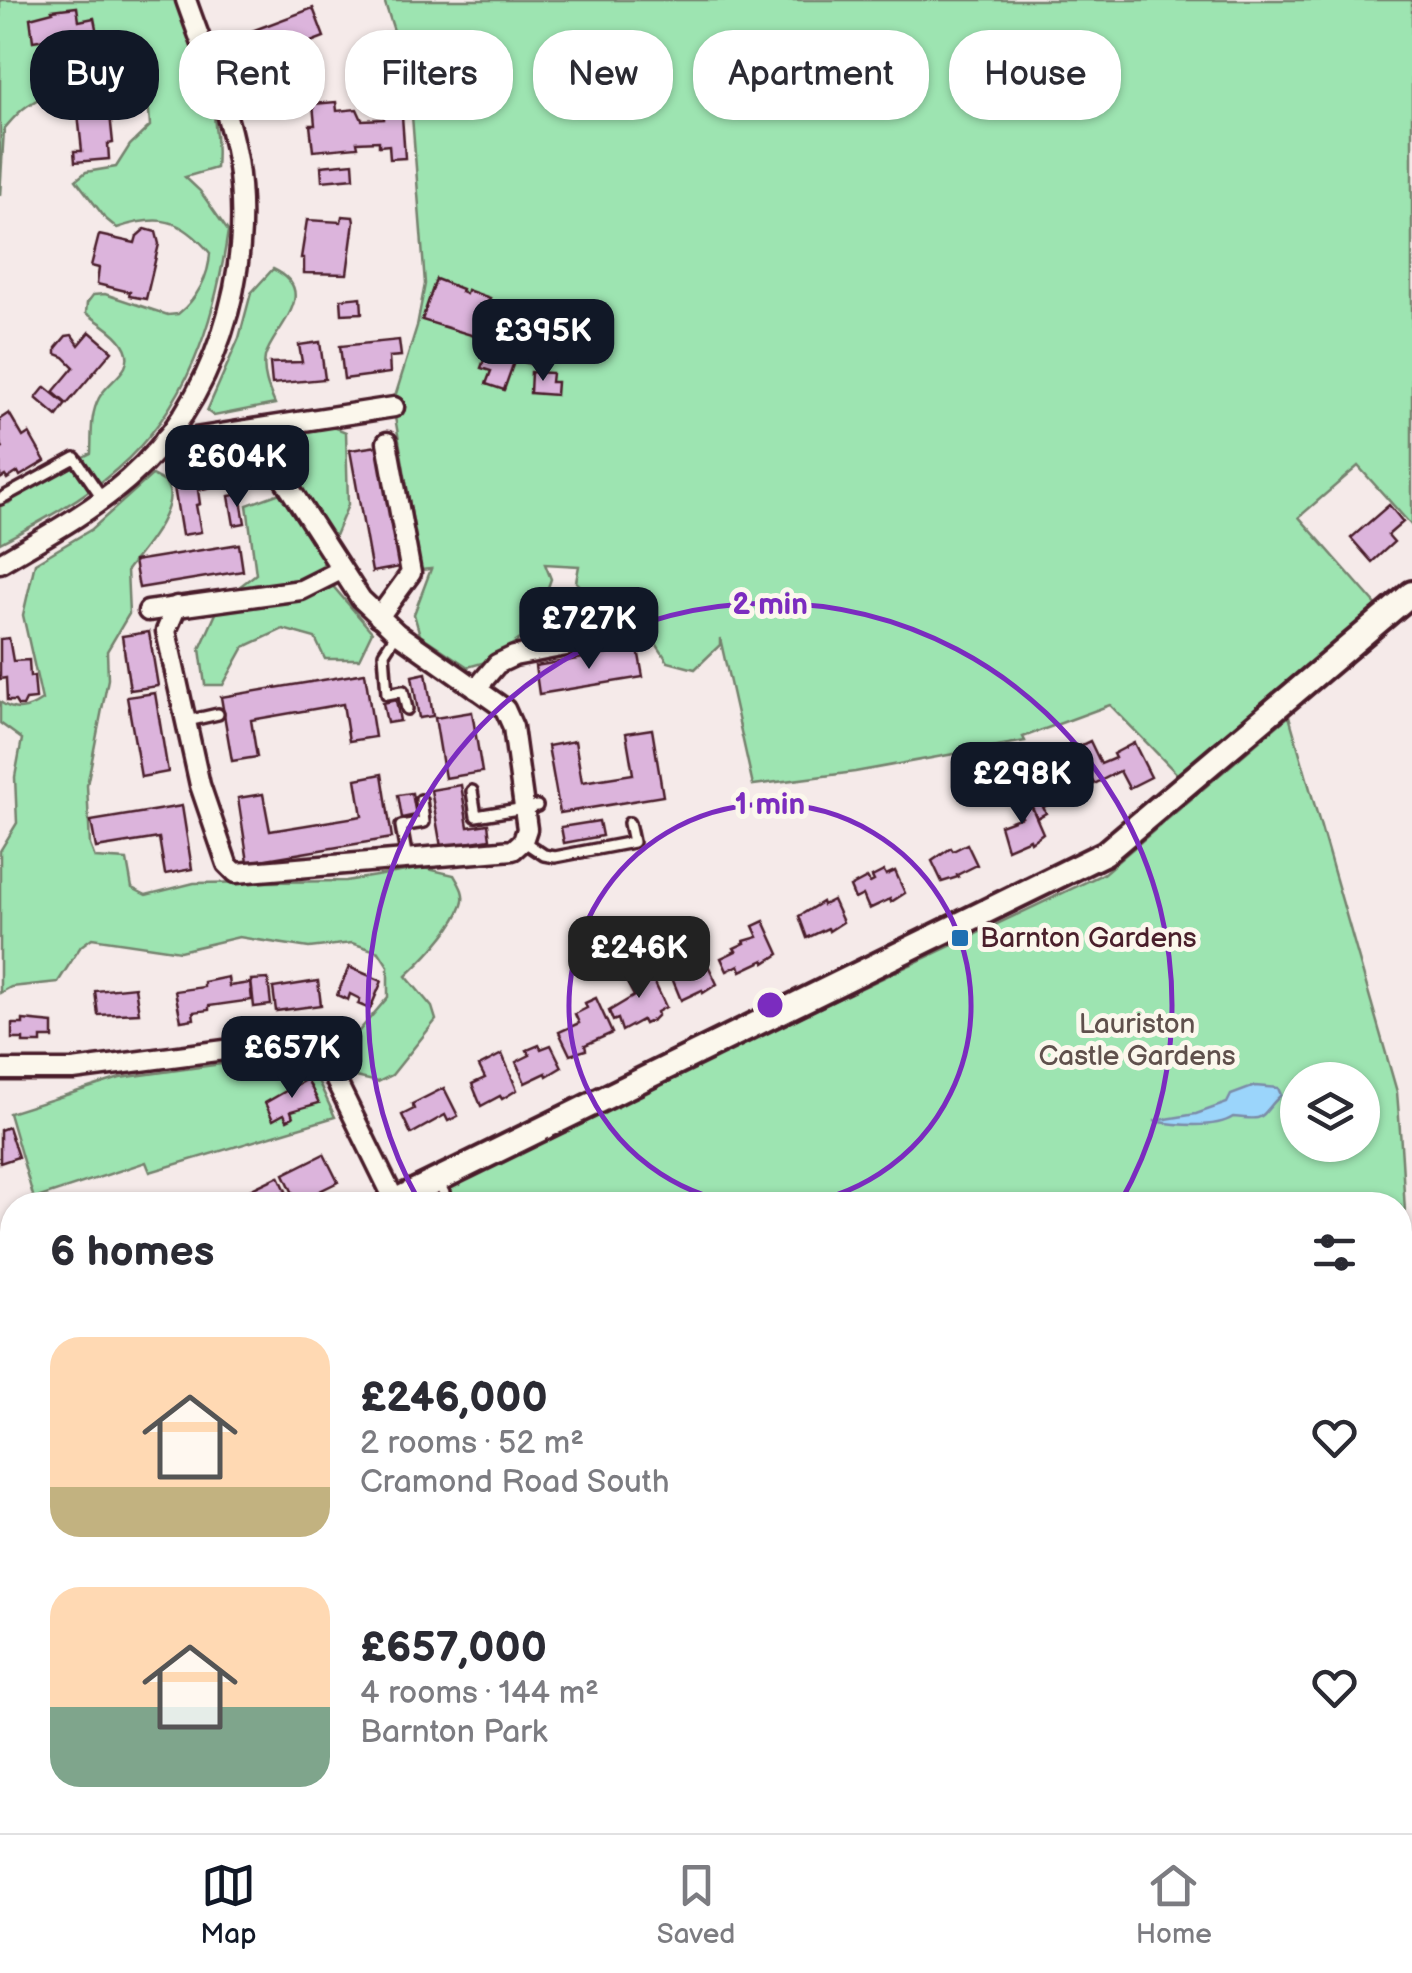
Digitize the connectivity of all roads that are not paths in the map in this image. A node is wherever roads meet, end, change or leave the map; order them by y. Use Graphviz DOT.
graph roads {
  1 [pos="186,0"];
  2 [pos="394,408"];
  3 [pos="256,429"];
  4 [pos="166,439"];
  5 [pos="388,442"];
  6 [pos="0,499"];
  7 [pos="103,499"];
  8 [pos="0,562"];
  9 [pos="341,570"];
  10 [pos="1412,593"];
  11 [pos="177,606"];
  12 [pos="148,610"];
  13 [pos="379,618"];
  14 [pos="397,633"];
  15 [pos="634,633"];
  16 [pos="476,690"];
  17 [pos="406,709"];
  18 [pos="218,714"];
  19 [pos="184,722"];
  20 [pos="472,792"];
  21 [pos="421,800"];
  22 [pos="530,807"];
  23 [pos="629,824"];
  24 [pos="523,842"];
  25 [pos="407,860"];
  26 [pos="0,1070"];
  27 [pos="438,1180"];
  28 [pos="386,1192"];
  29 [pos="413,1192"];
  30 [pos="444,1192"];
  1 -- 4 [label="street"];
  2 -- 3 [label="street"];
  3 -- 4 [label="street"];
  3 -- 9 [label="street"];
  4 -- 7 [label="street"];
  5 -- 13 [label="street"];
  6 -- 7 [label="lane"];
  7 -- 8 [label="street"];
  9 -- 11 [label="street"];
  9 -- 13 [label="street"];
  10 -- 27 [label="street"];
  11 -- 12 [label="street"];
  11 -- 19 [label="street"];
  13 -- 14 [label="street"];
  14 -- 16 [label="street"];
  14 -- 17 [label="lane"];
  15 -- 16 [label="street"];
  16 -- 22 [label="street"];
  18 -- 19 [label="lane"];
  19 -- 25 [label="street"];
  20 -- 22 [label="lane"];
  21 -- 25 [label="lane"];
  22 -- 24 [label="street"];
  23 -- 24 [label="lane"];
  24 -- 25 [label="street"];
  26 -- 28 [label="street"];
  27 -- 29 [label="street"];
  27 -- 30 [label="lane"];
}
